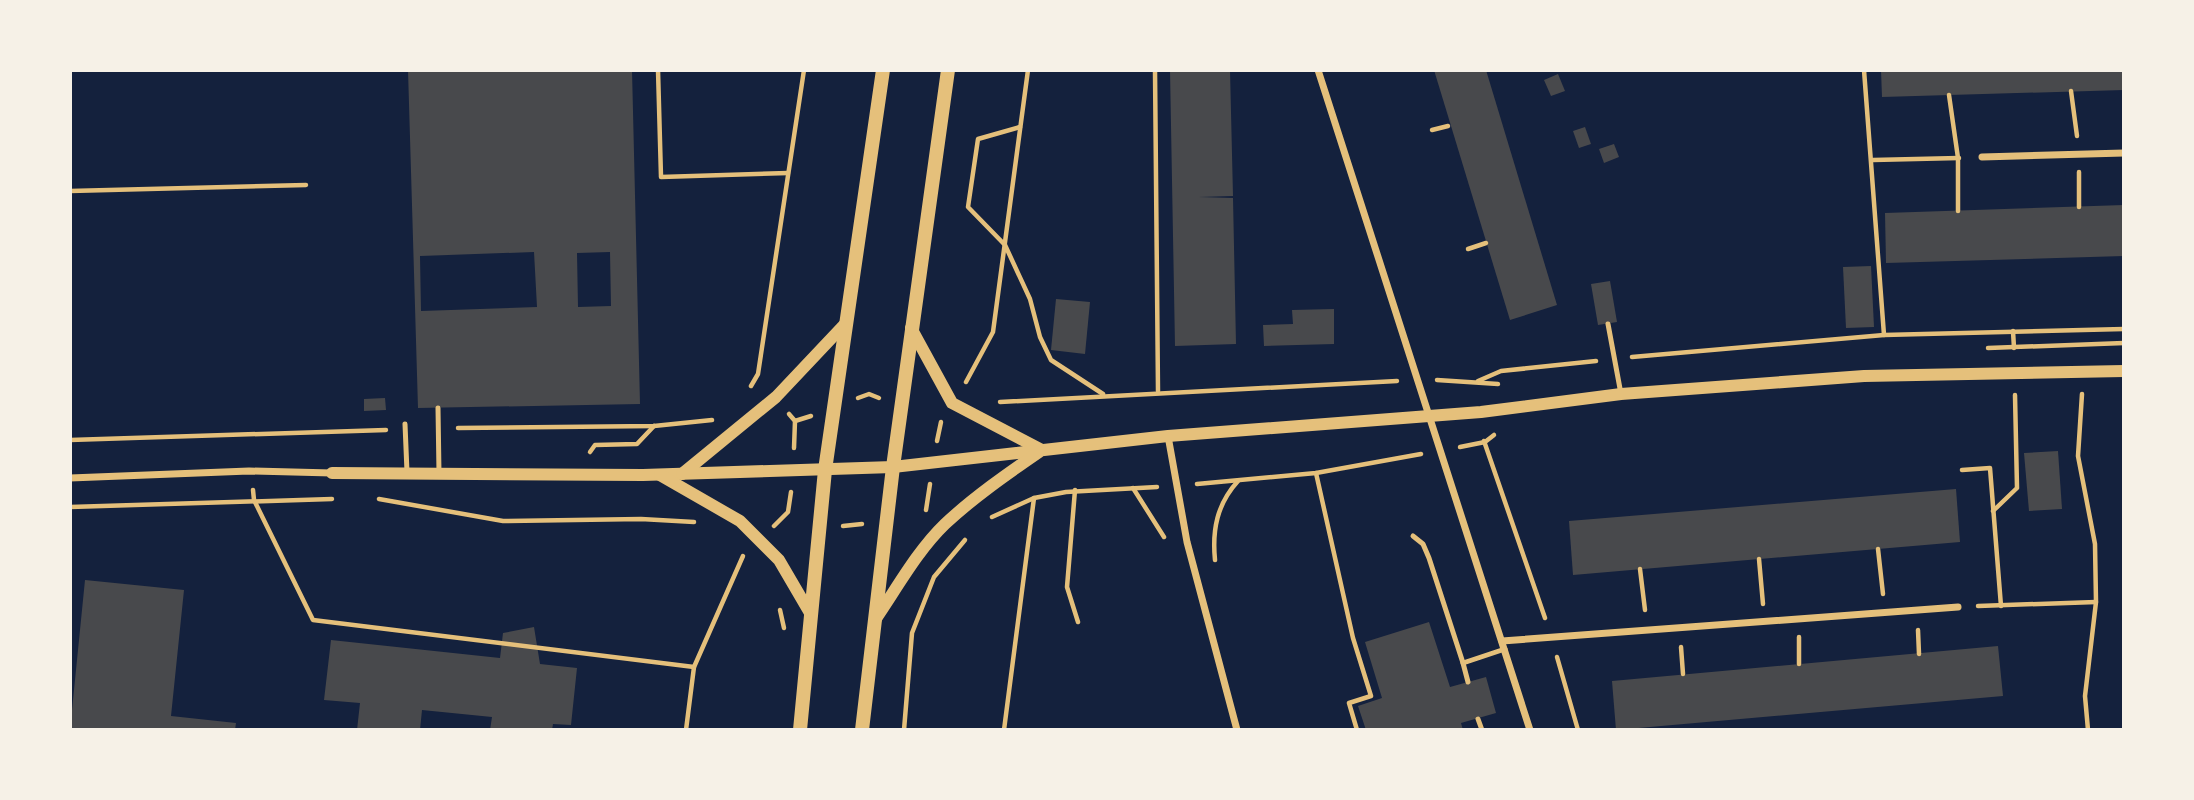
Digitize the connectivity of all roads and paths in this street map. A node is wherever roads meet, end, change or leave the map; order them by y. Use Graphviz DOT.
graph roads {
  1 [pos="658,70"];
  2 [pos="804,70"];
  3 [pos="884,70"];
  4 [pos="948,70"];
  5 [pos="1028,70"];
  6 [pos="1155,70"];
  7 [pos="1318,70"];
  8 [pos="1864,70"];
  9 [pos="2071,92"];
  10 [pos="1950,95"];
  11 [pos="2074,114"];
  12 [pos="1448,125"];
  13 [pos="1020,127"];
  14 [pos="1432,130"];
  15 [pos="2124,153"];
  16 [pos="2079,154"];
  17 [pos="1982,157"];
  18 [pos="1958,158"];
  19 [pos="1873,160"];
  20 [pos="788,173"];
  21 [pos="306,185"];
  22 [pos="70,191"];
  23 [pos="2079,207"];
  24 [pos="1958,211"];
  25 [pos="1486,243"];
  26 [pos="1005,246"];
  27 [pos="1468,249"];
  28 [pos="1608,324"];
  29 [pos="844,325"];
  30 [pos="912,328"];
  31 [pos="2124,329"];
  32 [pos="2078,330"];
  33 [pos="2013,331"];
  34 [pos="1884,335"];
  35 [pos="2079,344"];
  36 [pos="2014,346"];
  37 [pos="1614,359"];
  38 [pos="2124,370"];
  39 [pos="2081,372"];
  40 [pos="2014,374"];
  41 [pos="1417,380"];
  42 [pos="1478,381"];
  43 [pos="1158,391"];
  44 [pos="747,393"];
  45 [pos="960,393"];
  46 [pos="1621,394"];
  47 [pos="1104,395"];
  48 [pos="994,402"];
  49 [pos="902,404"];
  50 [pos="834,407"];
  51 [pos="438,408"];
  52 [pos="1481,412"];
  53 [pos="1428,417"];
  54 [pos="717,420"];
  55 [pos="795,421"];
  56 [pos="654,426"];
  57 [pos="405,427"];
  58 [pos="438,429"];
  59 [pos="1168,436"];
  60 [pos="70,440"];
  61 [pos="1042,450"];
  62 [pos="1438,451"];
  63 [pos="893,467"];
  64 [pos="825,470"];
  65 [pos="1962,470"];
  66 [pos="249,471"];
  67 [pos="407,472"];
  68 [pos="332,473"];
  69 [pos="439,473"];
  70 [pos="1316,473"];
  71 [pos="573,474"];
  72 [pos="682,474"];
  73 [pos="660,475"];
  74 [pos="70,478"];
  75 [pos="1238,481"];
  76 [pos="1178,486"];
  77 [pos="1075,490"];
  78 [pos="1034,498"];
  79 [pos="345,499"];
  80 [pos="370,499"];
  81 [pos="254,500"];
  82 [pos="70,507"];
  83 [pos="926,511"];
  84 [pos="1993,511"];
  85 [pos="788,512"];
  86 [pos="887,519"];
  87 [pos="819,520"];
  88 [pos="980,522"];
  89 [pos="701,523"];
  90 [pos="972,531"];
  91 [pos="1413,536"];
  92 [pos="735,546"];
  93 [pos="1878,549"];
  94 [pos="744,554"];
  95 [pos="1759,559"];
  96 [pos="752,562"];
  97 [pos="1640,569"];
  98 [pos="1216,571"];
  99 [pos="2096,602"];
  100 [pos="779,607"];
  101 [pos="1958,607"];
  102 [pos="1885,612"];
  103 [pos="810,614"];
  104 [pos="1765,621"];
  105 [pos="1078,622"];
  106 [pos="872,625"];
  107 [pos="1647,629"];
  108 [pos="785,631"];
  109 [pos="1551,636"];
  110 [pos="1502,641"];
  111 [pos="1505,649"];
  112 [pos="1463,663"];
  113 [pos="694,667"];
  114 [pos="1468,682"];
  115 [pos="1478,719"];
  116 [pos="687,730"];
  117 [pos="800,730"];
  118 [pos="862,730"];
  119 [pos="904,730"];
  120 [pos="1004,730"];
  121 [pos="1237,730"];
  122 [pos="1357,730"];
  123 [pos="1482,730"];
  124 [pos="1530,730"];
  125 [pos="1578,730"];
  126 [pos="2088,730"];
  1 -- 20 [label="path"];
  2 -- 20 [label="path"];
  3 -- 29 [label="main road"];
  4 -- 30 [label="main road"];
  5 -- 13 [label="path"];
  6 -- 43 [label="path"];
  7 -- 41 [label="street"];
  8 -- 19 [label="path"];
  9 -- 11 [label="path"];
  10 -- 18 [label="path"];
  12 -- 14 [label="path"];
  13 -- 26 [label="path"];
  13 -- 26 [label="path"];
  15 -- 16 [label="street"];
  16 -- 17 [label="street"];
  16 -- 23 [label="path"];
  17 -- 18 [label="path"];
  18 -- 19 [label="path"];
  18 -- 24 [label="path"];
  19 -- 34 [label="path"];
  20 -- 44 [label="path"];
  21 -- 22 [label="path"];
  25 -- 27 [label="path"];
  26 -- 45 [label="path"];
  26 -- 47 [label="path"];
  28 -- 37 [label="lane"];
  29 -- 50 [label="main road"];
  29 -- 72 [label="street"];
  30 -- 49 [label="main road"];
  30 -- 61 [label="street"];
  31 -- 32 [label="path"];
  32 -- 33 [label="path"];
  32 -- 35 [label="path"];
  33 -- 34 [label="path"];
  33 -- 36 [label="path"];
  34 -- 37 [label="path"];
  37 -- 42 [label="path"];
  37 -- 46 [label="lane"];
  38 -- 39 [label="street"];
  39 -- 40 [label="street"];
  39 -- 99 [label="path"];
  40 -- 46 [label="street"];
  40 -- 84 [label="path"];
  41 -- 42 [label="path"];
  41 -- 43 [label="path"];
  41 -- 53 [label="street"];
  42 -- 52 [label="path"];
  43 -- 47 [label="path"];
  46 -- 52 [label="street"];
  47 -- 48 [label="path"];
  49 -- 50 [label="path"];
  49 -- 63 [label="main road"];
  50 -- 55 [label="path"];
  50 -- 64 [label="main road"];
  51 -- 58 [label="lane"];
  52 -- 53 [label="street"];
  52 -- 109 [label="path"];
  53 -- 59 [label="street"];
  53 -- 62 [label="street"];
  54 -- 56 [label="path"];
  56 -- 58 [label="path"];
  56 -- 71 [label="path"];
  57 -- 60 [label="path"];
  57 -- 67 [label="lane"];
  58 -- 69 [label="lane"];
  59 -- 61 [label="street"];
  59 -- 76 [label="street"];
  61 -- 63 [label="street"];
  61 -- 106 [label="street"];
  62 -- 70 [label="path"];
  62 -- 110 [label="street"];
  63 -- 64 [label="street"];
  63 -- 86 [label="main road"];
  64 -- 72 [label="street"];
  64 -- 87 [label="main road"];
  65 -- 84 [label="path"];
  66 -- 68 [label="street"];
  66 -- 74 [label="street"];
  66 -- 81 [label="path"];
  67 -- 68 [label="street"];
  67 -- 69 [label="street"];
  69 -- 71 [label="street"];
  70 -- 75 [label="path"];
  70 -- 122 [label="path"];
  71 -- 73 [label="street"];
  72 -- 73 [label="street"];
  73 -- 103 [label="street"];
  75 -- 76 [label="path"];
  75 -- 98 [label="path"];
  76 -- 77 [label="path"];
  76 -- 121 [label="street"];
  77 -- 78 [label="path"];
  77 -- 105 [label="path"];
  78 -- 88 [label="path"];
  78 -- 120 [label="path"];
  79 -- 81 [label="path"];
  80 -- 89 [label="path"];
  81 -- 82 [label="path"];
  81 -- 113 [label="path"];
  83 -- 86 [label="path"];
  84 -- 99 [label="path"];
  85 -- 87 [label="path"];
  86 -- 87 [label="path"];
  86 -- 106 [label="main road"];
  87 -- 103 [label="main road"];
  90 -- 119 [label="path"];
  91 -- 112 [label="lane"];
  92 -- 94 [label="path"];
  93 -- 102 [label="path"];
  94 -- 96 [label="path"];
  94 -- 113 [label="path"];
  95 -- 104 [label="path"];
  97 -- 107 [label="path"];
  99 -- 126 [label="path"];
  100 -- 108 [label="path"];
  101 -- 102 [label="street"];
  102 -- 104 [label="street"];
  103 -- 117 [label="main road"];
  104 -- 107 [label="street"];
  106 -- 118 [label="main road"];
  107 -- 109 [label="street"];
  109 -- 110 [label="street"];
  109 -- 125 [label="path"];
  110 -- 111 [label="street"];
  111 -- 112 [label="lane"];
  111 -- 124 [label="street"];
  112 -- 114 [label="lane"];
  113 -- 116 [label="path"];
  115 -- 123 [label="lane"];
}
